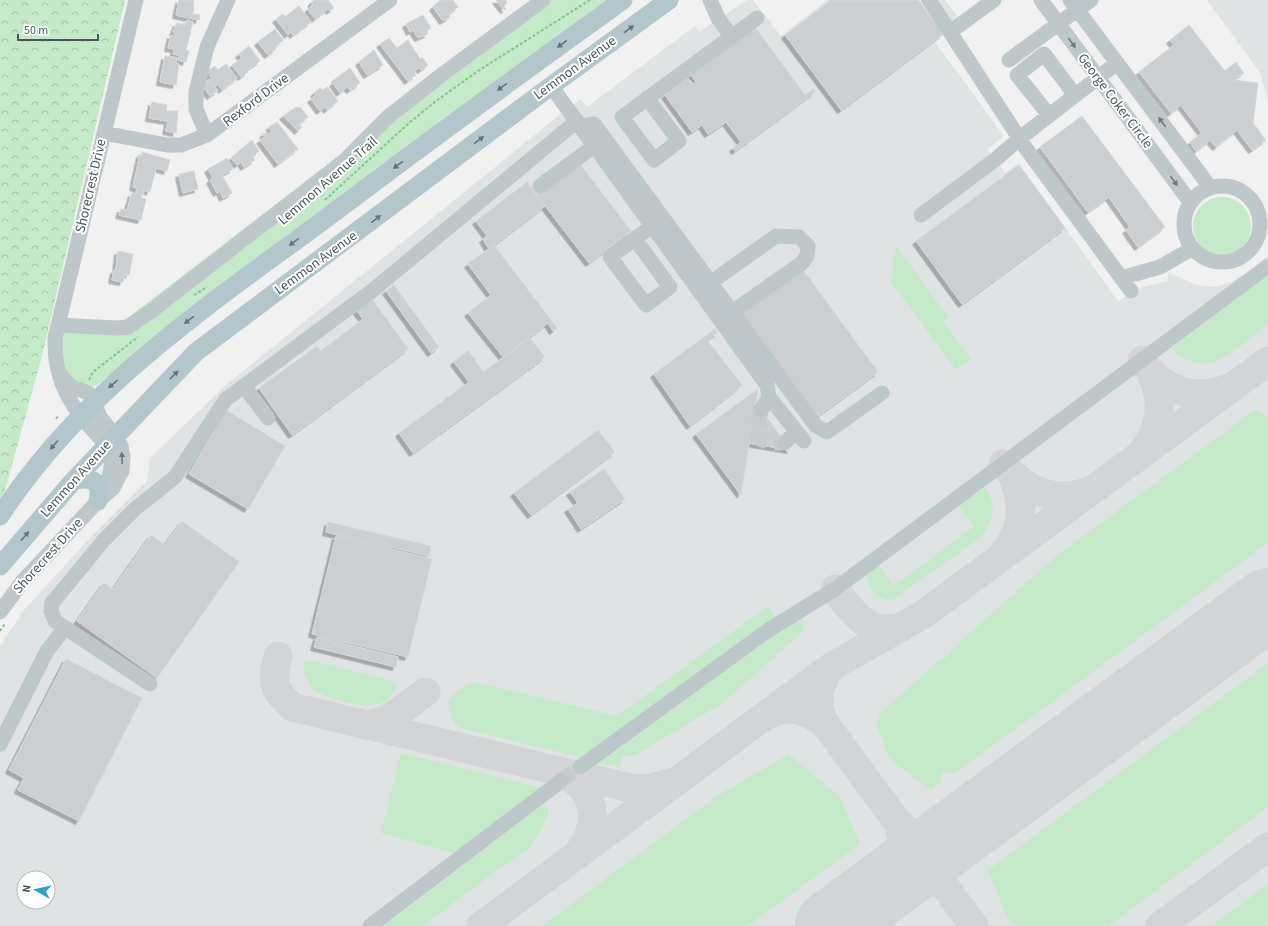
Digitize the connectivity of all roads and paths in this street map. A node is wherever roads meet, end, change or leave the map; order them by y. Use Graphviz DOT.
graph roads {
  1 [pos="136,0"];
  2 [pos="228,0"];
  3 [pos="390,0"];
  4 [pos="543,0"];
  5 [pos="590,0"];
  6 [pos="623,0"];
  7 [pos="670,0"];
  8 [pos="710,0"];
  9 [pos="929,0"];
  10 [pos="994,0"];
  11 [pos="1041,0"];
  12 [pos="1080,4"];
  13 [pos="757,18"];
  14 [pos="1058,24"];
  15 [pos="950,32"];
  16 [pos="731,36"];
  17 [pos="1009,60"];
  18 [pos="1117,63"];
  19 [pos="534,64"];
  20 [pos="1098,78"];
  21 [pos="551,86"];
  22 [pos="1075,95"];
  23 [pos="647,98"];
  24 [pos="1049,115"];
  25 [pos="578,124"];
  26 [pos="104,133"];
  27 [pos="207,135"];
  28 [pos="1020,138"];
  29 [pos="1178,143"];
  30 [pos="594,146"];
  31 [pos="1158,159"];
  32 [pos="540,186"];
  33 [pos="1210,187"];
  34 [pos="1190,202"];
  35 [pos="320,203"];
  36 [pos="921,215"];
  37 [pos="652,226"];
  38 [pos="634,239"];
  39 [pos="1193,248"];
  40 [pos="1268,266"];
  41 [pos="1121,278"];
  42 [pos="710,283"];
  43 [pos="211,284"];
  44 [pos="1131,291"];
  45 [pos="192,296"];
  46 [pos="732,312"];
  47 [pos="58,325"];
  48 [pos="143,333"];
  49 [pos="59,373"];
  50 [pos="244,386"];
  51 [pos="882,393"];
  52 [pos="91,394"];
  53 [pos="769,397"];
  54 [pos="761,410"];
  55 [pos="80,416"];
  56 [pos="268,418"];
  57 [pos="111,441"];
  58 [pos="785,442"];
  59 [pos="74,480"];
  60 [pos="98,501"];
  61 [pos="0,516"];
  62 [pos="0,566"];
  63 [pos="0,612"];
  64 [pos="65,628"];
  65 [pos="150,684"];
  66 [pos="0,744"];
  67 [pos="580,767"];
  68 [pos="562,781"];
  69 [pos="370,926"];
  1 -- 26 [label="street, Shorecrest Drive"];
  2 -- 27 [label="street"];
  3 -- 27 [label="street, Rexford Drive"];
  4 -- 47 [label="street"];
  5 -- 35 [label="path, Lemmon Avenue Trail"];
  6 -- 19 [label="main road, Lemmon Avenue, one-way"];
  21 -- 7 [label="main road, Lemmon Avenue, one-way"];
  8 -- 16 [label="street"];
  9 -- 15 [label="street"];
  10 -- 15 [label="street"];
  11 -- 14 [label="street, George Coker Circle"];
  12 -- 14 [label="street"];
  12 -- 18 [label="street, George Coker Circle"];
  13 -- 16 [label="street"];
  14 -- 17 [label="street"];
  14 -- 20 [label="street, George Coker Circle, one-way"];
  15 -- 28 [label="street"];
  16 -- 23 [label="street"];
  18 -- 20 [label="street"];
  29 -- 18 [label="street, George Coker Circle, one-way"];
  19 -- 21 [label="main road"];
  19 -- 52 [label="main road, Lemmon Avenue, one-way"];
  20 -- 22 [label="street"];
  20 -- 31 [label="street, George Coker Circle"];
  21 -- 25 [label="street"];
  57 -- 21 [label="main road, Lemmon Avenue, one-way"];
  22 -- 24 [label="street"];
  22 -- 24 [label="street"];
  24 -- 28 [label="street"];
  25 -- 30 [label="street"];
  25 -- 42 [label="street"];
  25 -- 50 [label="street"];
  26 -- 27 [label="street, Rexford Drive"];
  26 -- 47 [label="street, Shorecrest Drive"];
  28 -- 36 [label="street"];
  28 -- 41 [label="street"];
  29 -- 31 [label="street"];
  29 -- 33 [label="street, George Coker Circle"];
  30 -- 32 [label="street"];
  30 -- 37 [label="street"];
  31 -- 34 [label="street, George Coker Circle, one-way"];
  33 -- 34 [label="street"];
  33 -- 39 [label="street"];
  34 -- 39 [label="street"];
  37 -- 38 [label="street"];
  37 -- 53 [label="street"];
  39 -- 41 [label="street"];
  40 -- 67 [label="street"];
  41 -- 44 [label="street"];
  42 -- 46 [label="street"];
  42 -- 46 [label="street"];
  43 -- 45 [label="path"];
  46 -- 51 [label="street"];
  47 -- 49 [label="street, Shorecrest Drive"];
  48 -- 52 [label="path"];
  49 -- 52 [label="street, Shorecrest Drive"];
  49 -- 55 [label="street, Shorecrest Drive"];
  50 -- 56 [label="street"];
  50 -- 64 [label="street"];
  52 -- 55 [label="main road, Lemmon Avenue"];
  52 -- 57 [label="street, Shorecrest Drive"];
  53 -- 54 [label="street"];
  53 -- 58 [label="street"];
  55 -- 57 [label="street, Shorecrest Drive"];
  55 -- 61 [label="main road, Lemmon Avenue, one-way"];
  57 -- 59 [label="main road, Lemmon Avenue"];
  57 -- 60 [label="street, Shorecrest Drive"];
  59 -- 60 [label="main road"];
  62 -- 59 [label="main road, Lemmon Avenue, one-way"];
  60 -- 63 [label="street, Shorecrest Drive"];
  64 -- 65 [label="street"];
  64 -- 66 [label="street"];
  68 -- 69 [label="street"];
}
